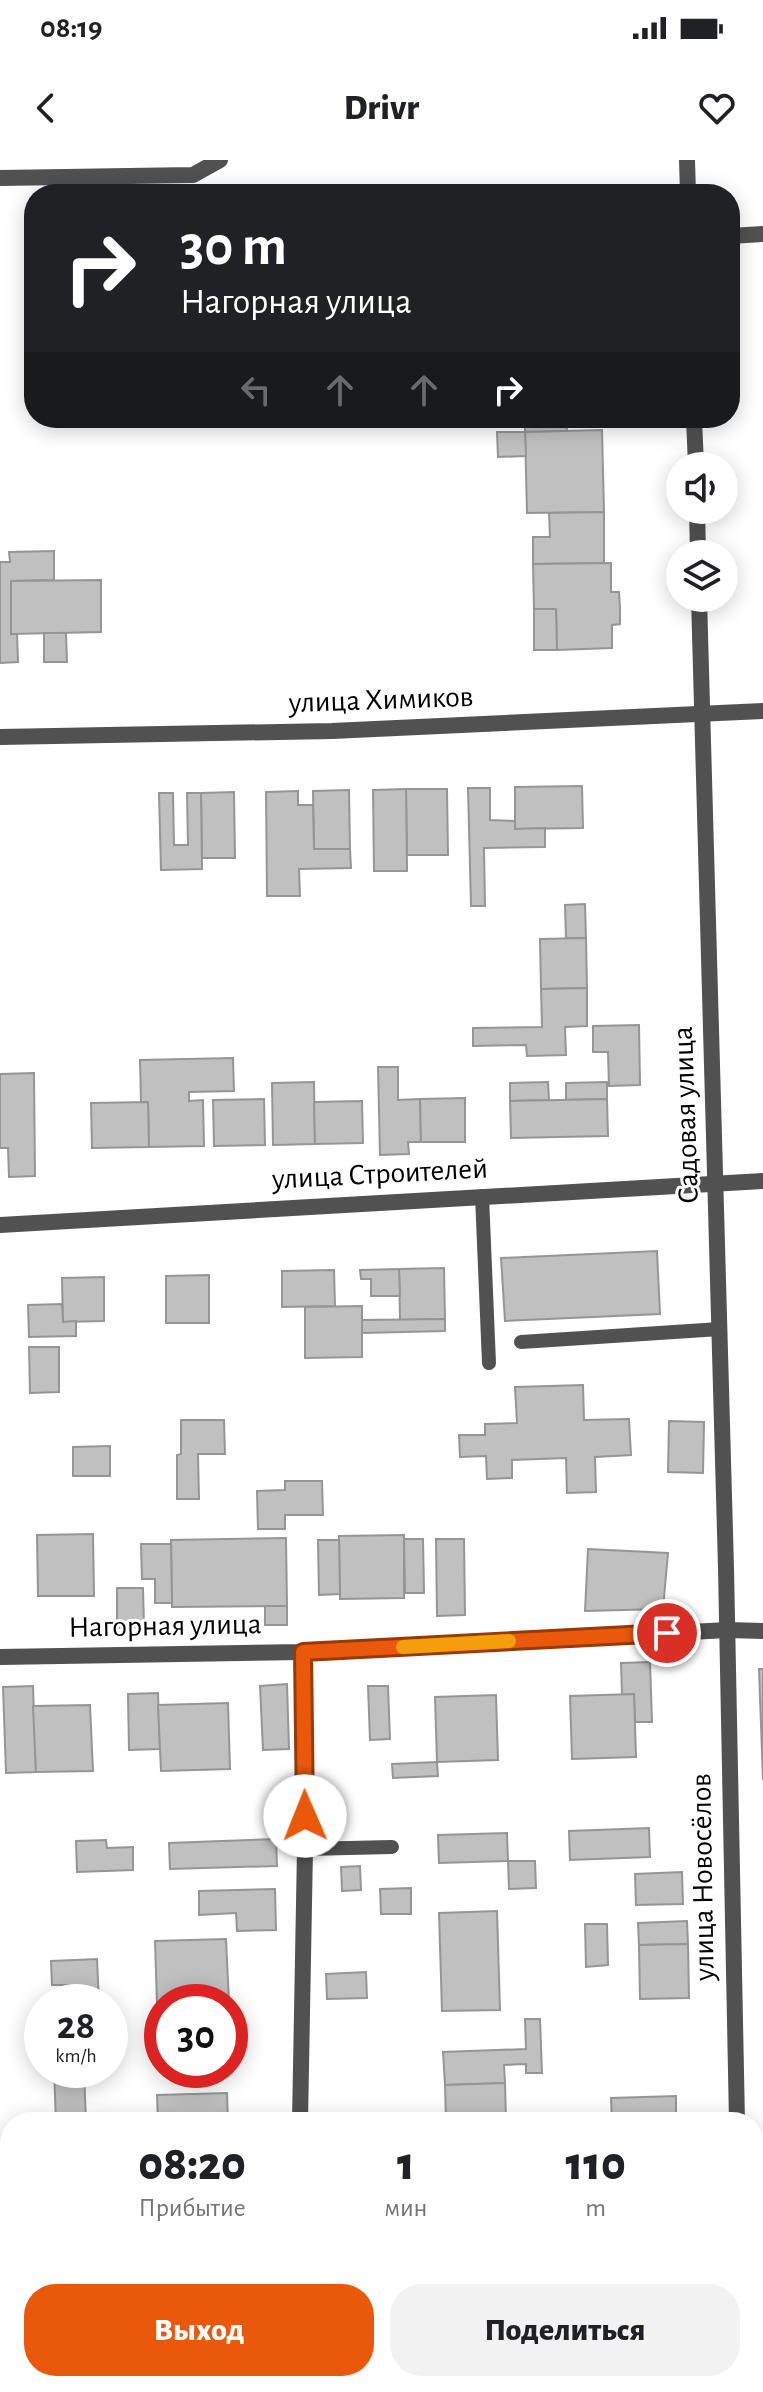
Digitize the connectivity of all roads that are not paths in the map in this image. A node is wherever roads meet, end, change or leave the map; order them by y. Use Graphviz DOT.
graph roads {
  1 [pos="220,160"];
  2 [pos="687,160"];
  3 [pos="0,178"];
  4 [pos="688,184"];
  5 [pos="763,234"];
  6 [pos="740,235"];
  7 [pos="694,428"];
  8 [pos="695,452"];
  9 [pos="699,612"];
  10 [pos="763,711"];
  11 [pos="703,714"];
  12 [pos="0,737"];
  13 [pos="763,1181"];
  14 [pos="716,1182"];
  15 [pos="482,1196"];
  16 [pos="0,1225"];
  17 [pos="720,1329"];
  18 [pos="521,1342"];
  19 [pos="489,1363"];
  20 [pos="728,1630"];
  21 [pos="763,1631"];
  22 [pos="303,1652"];
  23 [pos="0,1657"];
  24 [pos="392,1847"];
  25 [pos="305,1849"];
  26 [pos="300,2112"];
  27 [pos="737,2112"];
  1 -- 3 [label="street"];
  2 -- 4 [label="street"];
  5 -- 6 [label="street"];
  7 -- 8 [label="street"];
  9 -- 11 [label="street, Садовая улица"];
  10 -- 11 [label="street, улица Химиков"];
  11 -- 12 [label="street, улица Химиков"];
  11 -- 14 [label="street, Садовая улица"];
  13 -- 14 [label="street, улица Строителей"];
  14 -- 15 [label="street, улица Строителей"];
  14 -- 17 [label="street, Садовая улица"];
  15 -- 16 [label="street, улица Строителей"];
  15 -- 19 [label="lane"];
  17 -- 18 [label="lane"];
  17 -- 20 [label="street, Садовая улица"];
  20 -- 21 [label="street, Нагорная улица"];
  20 -- 22 [label="street, Нагорная улица"];
  20 -- 27 [label="street, улица Новосёлов"];
  22 -- 23 [label="street, Нагорная улица"];
  22 -- 25 [label="street"];
  24 -- 25 [label="lane"];
  25 -- 26 [label="street"];
}
